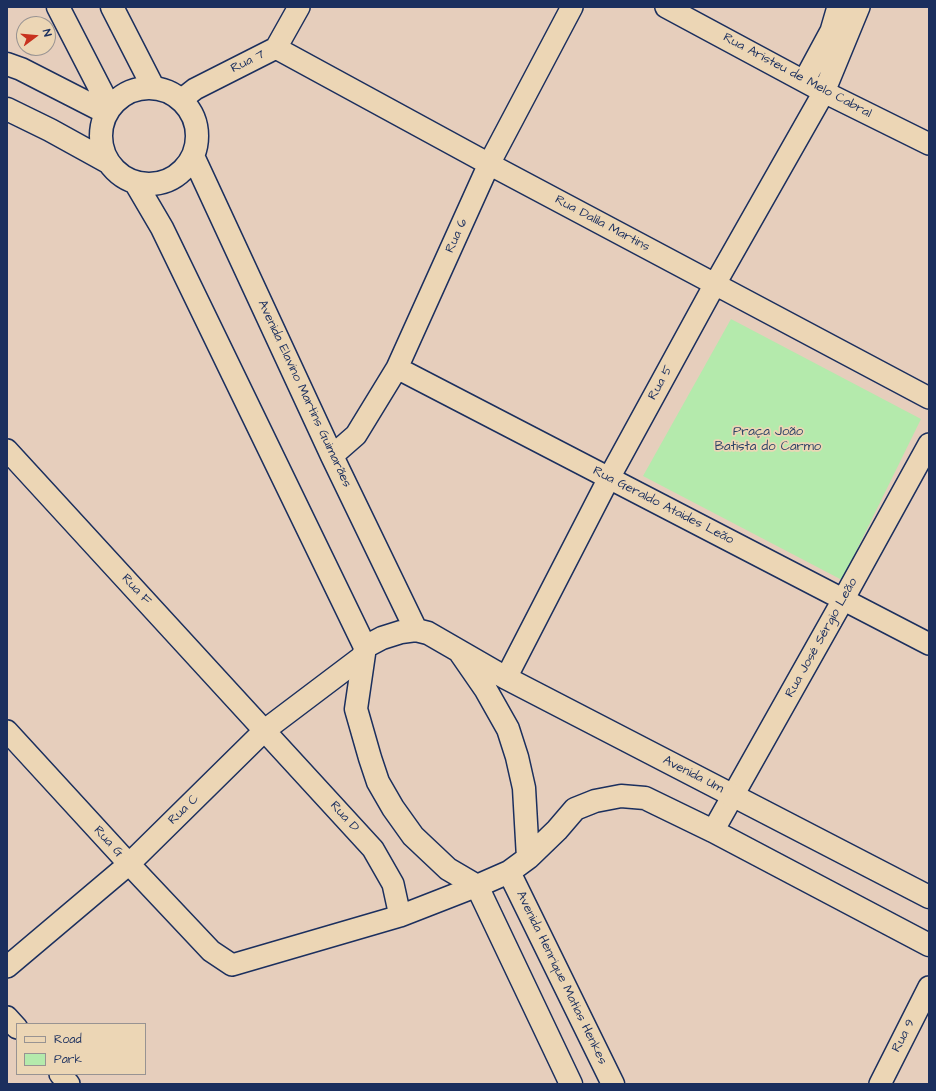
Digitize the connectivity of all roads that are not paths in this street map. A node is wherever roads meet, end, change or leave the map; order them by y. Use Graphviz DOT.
graph roads {
  1 [pos="58,7"];
  2 [pos="112,7"];
  3 [pos="299,7"];
  4 [pos="572,7"];
  5 [pos="666,7"];
  6 [pos="838,7"];
  7 [pos="859,7"];
  8 [pos="276,48"];
  9 [pos="7,64"];
  10 [pos="804,81"];
  11 [pos="153,87"];
  12 [pos="824,92"];
  13 [pos="181,100"];
  14 [pos="7,109"];
  15 [pos="108,111"];
  16 [pos="929,144"];
  17 [pos="193,156"];
  18 [pos="108,162"];
  19 [pos="489,164"];
  20 [pos="135,182"];
  21 [pos="715,284"];
  22 [pos="397,368"];
  23 [pos="929,398"];
  24 [pos="929,444"];
  25 [pos="7,450"];
  26 [pos="332,456"];
  27 [pos="609,478"];
  28 [pos="843,600"];
  29 [pos="416,630"];
  30 [pos="929,644"];
  31 [pos="364,651"];
  32 [pos="459,652"];
  33 [pos="506,678"];
  34 [pos="265,730"];
  35 [pos="7,731"];
  36 [pos="733,796"];
  37 [pos="713,831"];
  38 [pos="528,858"];
  39 [pos="129,864"];
  40 [pos="509,872"];
  41 [pos="476,886"];
  42 [pos="929,897"];
  43 [pos="400,916"];
  44 [pos="929,945"];
  45 [pos="7,967"];
  46 [pos="929,987"];
  47 [pos="7,1017"];
  48 [pos="16,1027"];
  49 [pos="61,1075"];
  50 [pos="567,1083"];
  51 [pos="69,1084"];
  52 [pos="613,1084"];
  53 [pos="880,1084"];
  1 -- 15 [label="street"];
  2 -- 11 [label="street"];
  3 -- 8 [label="street, Rua 7"];
  4 -- 19 [label="street, Rua 6"];
  5 -- 10 [label="street, Rua Aristeu de Melo Cabral"];
  6 -- 10 [label="street"];
  7 -- 12 [label="street, Rua 5"];
  8 -- 13 [label="street, Rua 7"];
  8 -- 19 [label="street, Rua Dalila Martins"];
  9 -- 15 [label="street"];
  10 -- 12 [label="street, Rua Aristeu de Melo Cabral"];
  11 -- 13 [label="street"];
  11 -- 15 [label="street"];
  12 -- 16 [label="street, Rua Aristeu de Melo Cabral"];
  12 -- 21 [label="street, Rua 5"];
  13 -- 17 [label="street"];
  14 -- 18 [label="street"];
  15 -- 18 [label="street"];
  17 -- 20 [label="street"];
  17 -- 26 [label="street, Avenida Elavino Martins Guimarães"];
  18 -- 20 [label="street"];
  19 -- 21 [label="street, Rua Dalila Martins"];
  19 -- 22 [label="street, Rua 6"];
  20 -- 31 [label="street"];
  21 -- 23 [label="street, Rua Dalila Martins"];
  21 -- 27 [label="street, Rua 5"];
  22 -- 26 [label="street, Rua 6"];
  22 -- 27 [label="street, Rua Geraldo Ataides Leão"];
  24 -- 28 [label="street, Rua José Sérgio Leão"];
  25 -- 34 [label="street, Rua F"];
  26 -- 29 [label="street, Avenida Elavino Martins Guimarães"];
  27 -- 28 [label="street, Rua Geraldo Ataides Leão"];
  27 -- 33 [label="street, Rua 5"];
  28 -- 30 [label="street, Rua Geraldo Ataides Leão"];
  28 -- 36 [label="street, Rua José Sérgio Leão"];
  29 -- 31 [label="street"];
  29 -- 32 [label="street, Avenida Um"];
  31 -- 34 [label="street, Rua C"];
  31 -- 41 [label="street"];
  32 -- 33 [label="street, Avenida Um"];
  32 -- 38 [label="street"];
  33 -- 36 [label="street, Avenida Um"];
  34 -- 39 [label="street, Rua C"];
  34 -- 43 [label="street, Rua D"];
  35 -- 39 [label="street, Rua G"];
  36 -- 37 [label="street, Rua José Sérgio Leão"];
  36 -- 42 [label="street, Avenida Um"];
  37 -- 38 [label="street"];
  37 -- 44 [label="street"];
  38 -- 40 [label="street"];
  39 -- 43 [label="street, Rua G"];
  39 -- 45 [label="street, Rua C"];
  40 -- 41 [label="street"];
  40 -- 52 [label="street, Avenida Henrique Matias Henkes"];
  41 -- 43 [label="street"];
  41 -- 50 [label="street"];
  46 -- 53 [label="street, Rua 9"];
  47 -- 48 [label="street"];
  49 -- 51 [label="street"];
}
